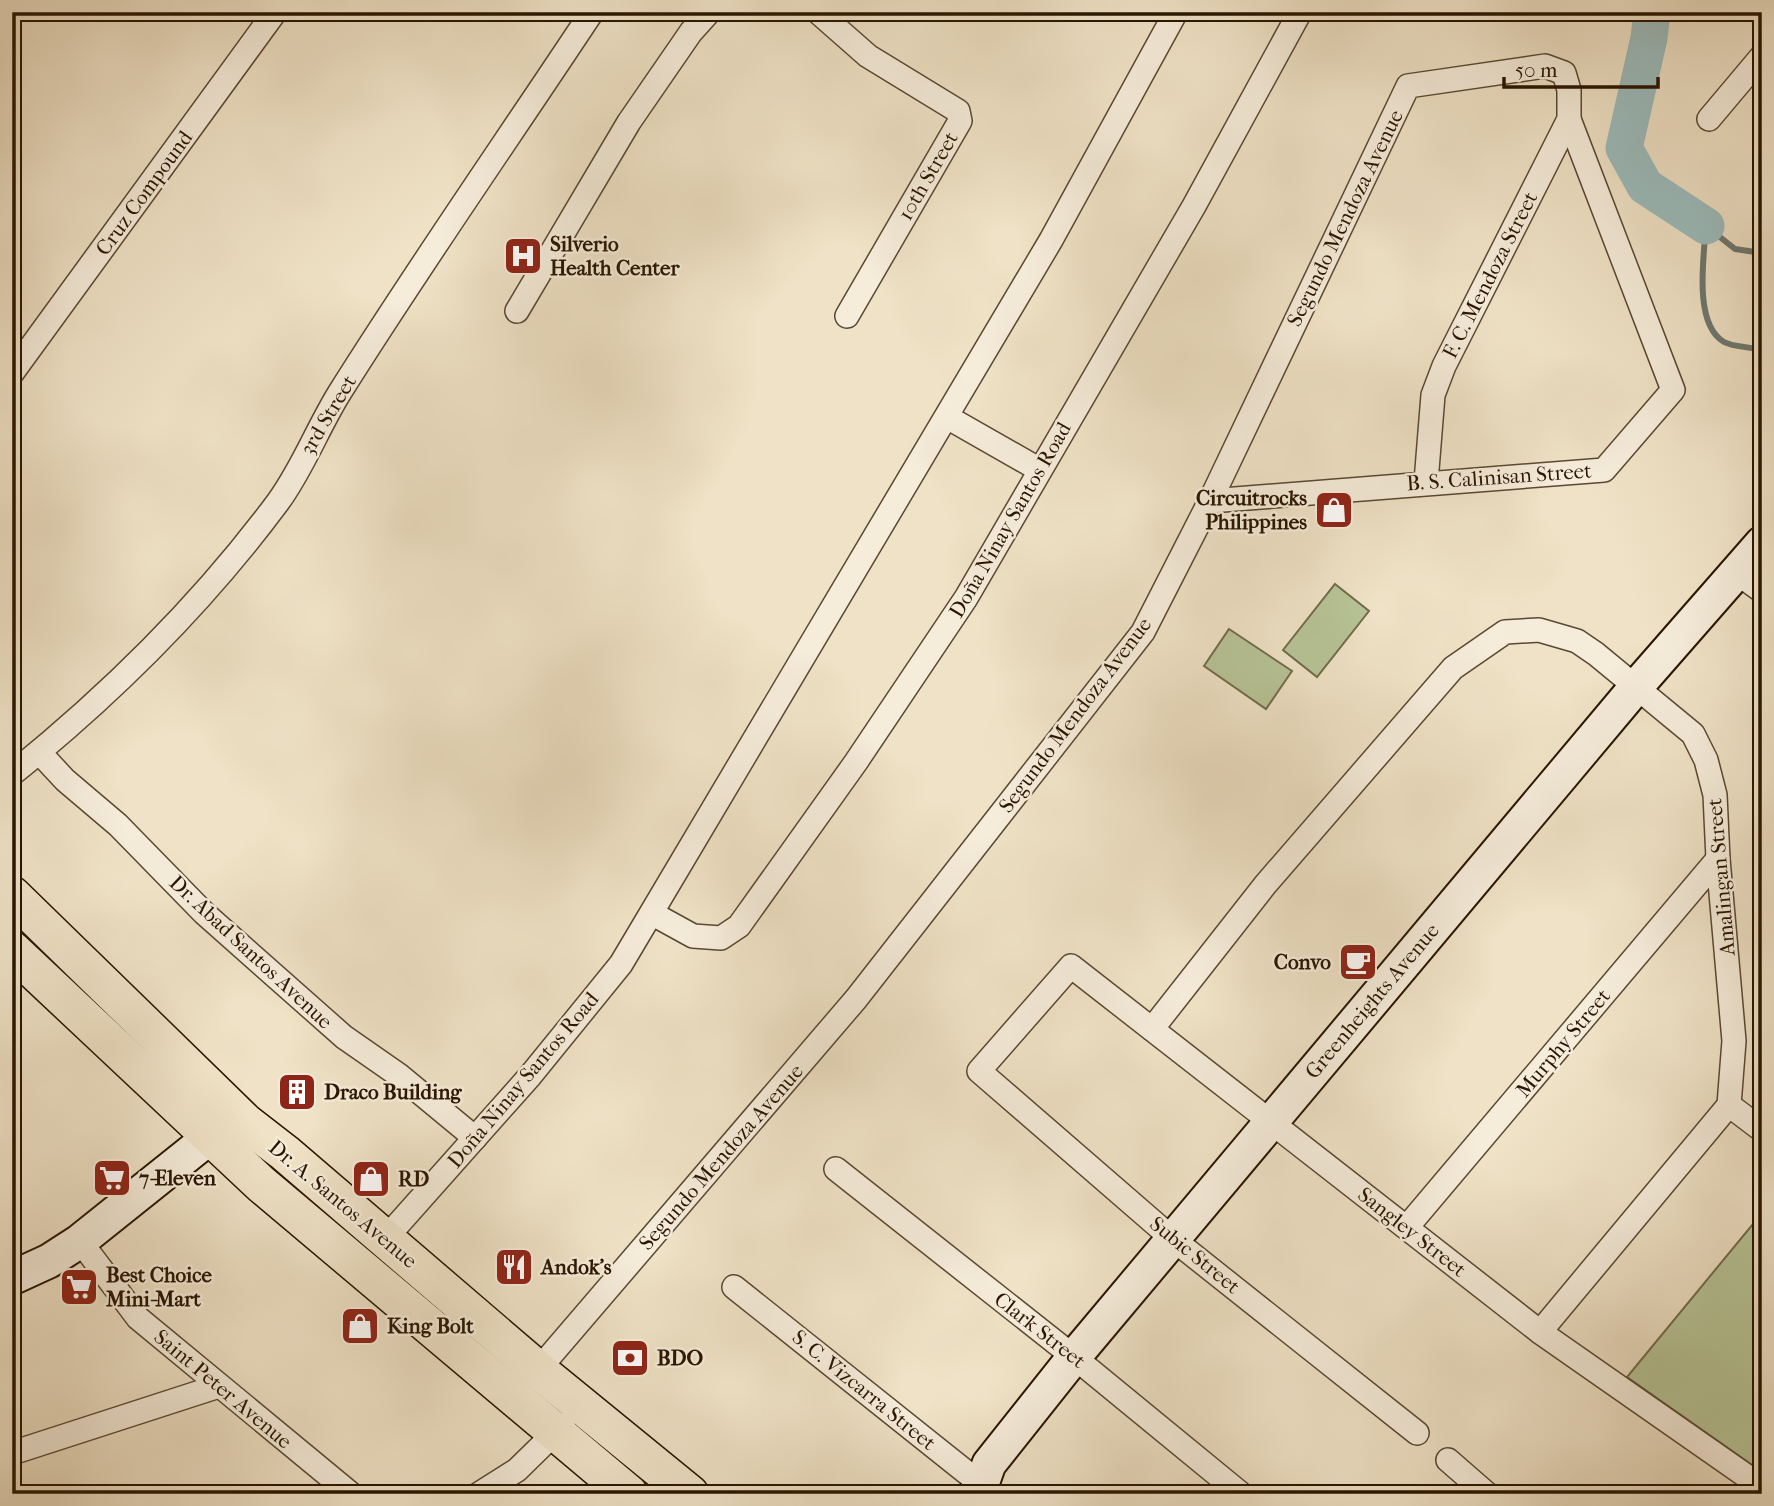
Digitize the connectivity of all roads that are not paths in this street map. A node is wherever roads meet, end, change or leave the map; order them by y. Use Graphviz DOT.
graph roads {
  1 [pos="275,12"];
  2 [pos="592,12"];
  3 [pos="709,12"];
  4 [pos="818,12"];
  5 [pos="1176,12"];
  6 [pos="1300,12"];
  7 [pos="1762,56"];
  8 [pos="1564,74"];
  9 [pos="1569,119"];
  10 [pos="1709,119"];
  11 [pos="517,311"];
  12 [pos="847,316"];
  13 [pos="12,373"];
  14 [pos="947,417"];
  15 [pos="1040,470"];
  16 [pos="1426,482"];
  17 [pos="1209,501"];
  18 [pos="1762,543"];
  19 [pos="1749,582"];
  20 [pos="1636,687"];
  21 [pos="39,752"];
  22 [pos="12,774"];
  23 [pos="1718,859"];
  24 [pos="12,895"];
  25 [pos="653,914"];
  26 [pos="12,950"];
  27 [pos="1152,1029"];
  28 [pos="979,1071"];
  29 [pos="1728,1104"];
  30 [pos="1270,1122"];
  31 [pos="222,1125"];
  32 [pos="1762,1130"];
  33 [pos="475,1138"];
  34 [pos="836,1169"];
  35 [pos="1407,1227"];
  36 [pos="385,1239"];
  37 [pos="1174,1240"];
  38 [pos="80,1241"];
  39 [pos="12,1278"];
  40 [pos="734,1287"];
  41 [pos="1539,1332"];
  42 [pos="1074,1357"];
  43 [pos="538,1370"];
  44 [pos="219,1386"];
  45 [pos="582,1404"];
  46 [pos="1417,1433"];
  47 [pos="555,1434"];
  48 [pos="12,1453"];
  49 [pos="1448,1461"];
  50 [pos="978,1484"];
  51 [pos="1762,1487"];
  52 [pos="351,1494"];
  53 [pos="479,1494"];
  54 [pos="629,1494"];
  55 [pos="690,1494"];
  56 [pos="1241,1494"];
  57 [pos="1487,1494"];
  1 -- 13 [label="street, Cruz Compound"];
  2 -- 21 [label="street, 3rd Street"];
  3 -- 11 [label="street"];
  4 -- 12 [label="street, 10th Street"];
  5 -- 14 [label="street, Doña Ninay Santos Road"];
  6 -- 15 [label="street, Doña Ninay Santos Road"];
  7 -- 10 [label="street"];
  8 -- 9 [label="street, F. C. Mendoza Street"];
  8 -- 17 [label="street, Segundo Mendoza Avenue"];
  9 -- 16 [label="street, F. C. Mendoza Street"];
  9 -- 16 [label="street, B. S. Calinisan Street"];
  14 -- 15 [label="street"];
  14 -- 25 [label="street, Doña Ninay Santos Road"];
  15 -- 25 [label="street, Doña Ninay Santos Road"];
  16 -- 17 [label="street, B. S. Calinisan Street"];
  17 -- 43 [label="street, Segundo Mendoza Avenue"];
  18 -- 19 [label="street, Greenheights Avenue"];
  19 -- 20 [label="street, Greenheights Avenue"];
  20 -- 23 [label="street, Amalingan Street"];
  20 -- 27 [label="street, Amalingan Street"];
  20 -- 30 [label="street, Greenheights Avenue"];
  21 -- 22 [label="street, 3rd Street"];
  21 -- 33 [label="street, Dr. Abad Santos Avenue"];
  23 -- 29 [label="street, Amalingan Street"];
  23 -- 35 [label="street, Murphy Street"];
  24 -- 31 [label="main road, Dr. A. Santos Avenue"];
  25 -- 33 [label="street, Doña Ninay Santos Road"];
  26 -- 31 [label="main road, Dr. A. Santos Avenue"];
  27 -- 28 [label="street, Sangley Street"];
  27 -- 30 [label="street, Sangley Street"];
  28 -- 37 [label="street, Subic Street"];
  29 -- 32 [label="street"];
  29 -- 41 [label="street"];
  30 -- 35 [label="street, Sangley Street"];
  30 -- 37 [label="street, Greenheights Avenue"];
  31 -- 36 [label="main road, Dr. A. Santos Avenue"];
  31 -- 38 [label="street"];
  31 -- 47 [label="main road, Dr. A. Santos Avenue"];
  33 -- 36 [label="street, Doña Ninay Santos Road"];
  34 -- 42 [label="street, Clark Street"];
  35 -- 41 [label="street, Sangley Street"];
  36 -- 43 [label="main road, Dr. A. Santos Avenue"];
  37 -- 42 [label="street, Greenheights Avenue"];
  37 -- 46 [label="street, Subic Street"];
  38 -- 39 [label="street"];
  38 -- 44 [label="street, Saint Peter Avenue"];
  40 -- 50 [label="street, S. C. Vizcarra Street"];
  41 -- 51 [label="street, Sangley Street"];
  42 -- 50 [label="street, Greenheights Avenue"];
  42 -- 56 [label="street, Clark Street"];
  43 -- 45 [label="main road, Dr. A. Santos Avenue"];
  44 -- 48 [label="street"];
  44 -- 52 [label="street, Saint Peter Avenue"];
  45 -- 47 [label="street"];
  45 -- 55 [label="main road, Dr. A. Santos Avenue"];
  47 -- 53 [label="street"];
  47 -- 54 [label="main road, Dr. A. Santos Avenue"];
  49 -- 57 [label="street"];
}
